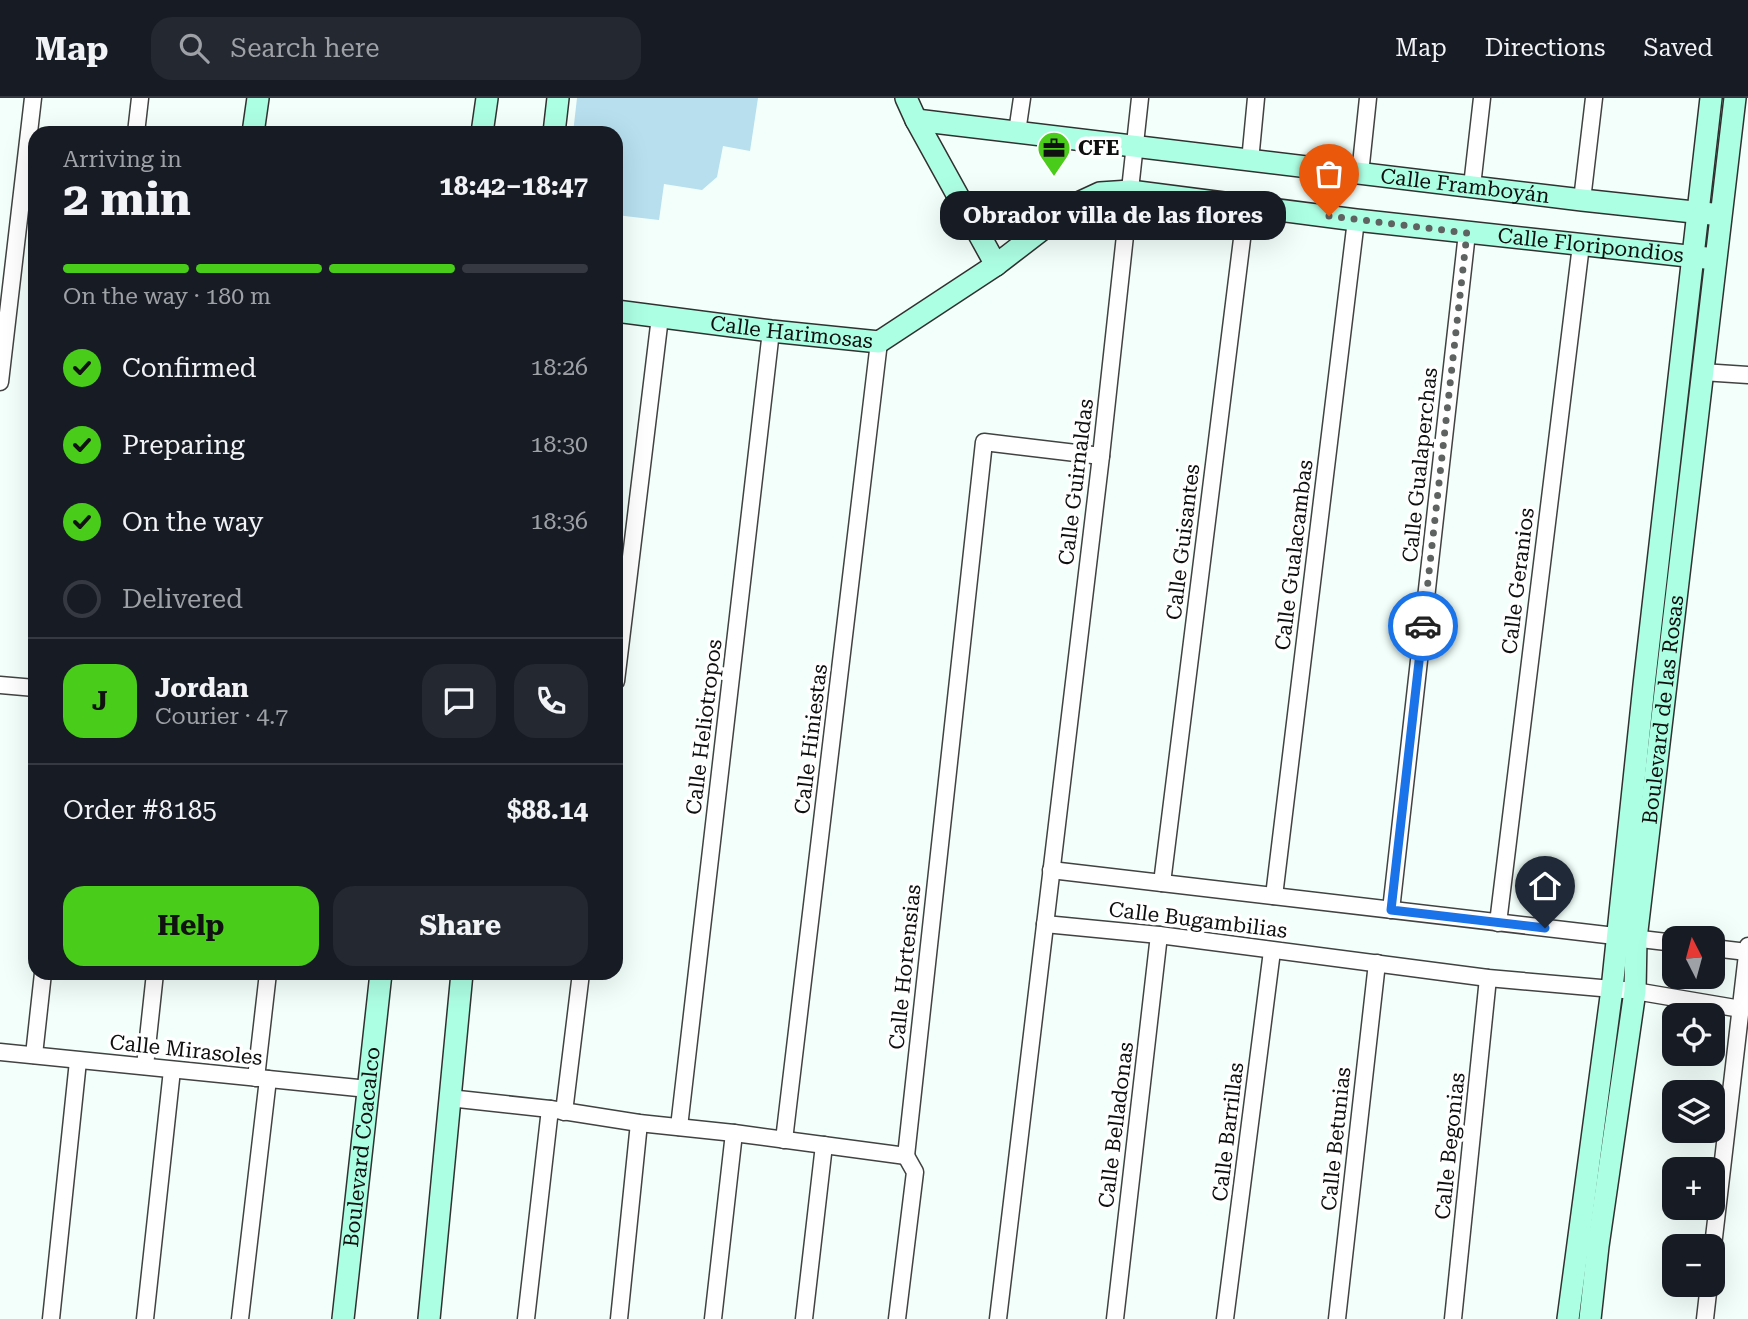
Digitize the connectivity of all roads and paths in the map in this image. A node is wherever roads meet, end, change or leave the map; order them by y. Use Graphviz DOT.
graph roads {
  1 [pos="33,98"];
  2 [pos="140,98"];
  3 [pos="258,98"];
  4 [pos="487,98"];
  5 [pos="558,98"];
  6 [pos="906,98"];
  7 [pos="1021,98"];
  8 [pos="1140,98"];
  9 [pos="1256,98"];
  10 [pos="1368,98"];
  11 [pos="1482,98"];
  12 [pos="1594,98"];
  13 [pos="1711,98"];
  14 [pos="1735,98"];
  15 [pos="916,120"];
  16 [pos="30,126"];
  17 [pos="137,126"];
  18 [pos="254,126"];
  19 [pos="483,126"];
  20 [pos="555,126"];
  21 [pos="1017,132"];
  22 [pos="1739,134"];
  23 [pos="28,141"];
  24 [pos="1134,147"];
  25 [pos="1250,161"];
  26 [pos="1360,174"];
  27 [pos="1472,186"];
  28 [pos="1130,191"];
  29 [pos="1582,200"];
  30 [pos="1246,206"];
  31 [pos="1698,213"];
  32 [pos="1721,215"];
  33 [pos="1356,220"];
  34 [pos="1467,233"];
  35 [pos="1581,245"];
  36 [pos="1693,257"];
  37 [pos="1716,259"];
  38 [pos="996,265"];
  39 [pos="623,312"];
  40 [pos="660,317"];
  41 [pos="771,331"];
  42 [pos="879,342"];
  43 [pos="1702,372"];
  44 [pos="1748,375"];
  45 [pos="0,382"];
  46 [pos="1101,456"];
  47 [pos="623,623"];
  48 [pos="0,685"];
  49 [pos="28,687"];
  50 [pos="1051,870"];
  51 [pos="1161,883"];
  52 [pos="1274,896"];
  53 [pos="1391,910"];
  54 [pos="1498,922"];
  55 [pos="1045,924"];
  56 [pos="1159,935"];
  57 [pos="1626,938"];
  58 [pos="1662,942"];
  59 [pos="1748,946"];
  60 [pos="1726,950"];
  61 [pos="1272,951"];
  62 [pos="1747,952"];
  63 [pos="1377,963"];
  64 [pos="1488,978"];
  65 [pos="42,980"];
  66 [pos="154,980"];
  67 [pos="268,980"];
  68 [pos="380,980"];
  69 [pos="461,980"];
  70 [pos="580,980"];
  71 [pos="1612,989"];
  72 [pos="1635,991"];
  73 [pos="1741,1009"];
  74 [pos="0,1052"];
  75 [pos="34,1055"];
  76 [pos="78,1061"];
  77 [pos="145,1066"];
  78 [pos="172,1070"];
  79 [pos="262,1078"];
  80 [pos="368,1089"];
  81 [pos="449,1098"];
  82 [pos="557,1110"];
  83 [pos="639,1123"];
  84 [pos="679,1127"];
  85 [pos="734,1133"];
  86 [pos="784,1140"];
  87 [pos="824,1146"];
  88 [pos="905,1156"];
  89 [pos="1714,1234"];
  90 [pos="1708,1297"];
  91 [pos="51,1319"];
  92 [pos="145,1319"];
  93 [pos="240,1319"];
  94 [pos="343,1319"];
  95 [pos="429,1319"];
  96 [pos="526,1319"];
  97 [pos="619,1319"];
  98 [pos="713,1319"];
  99 [pos="804,1319"];
  100 [pos="897,1319"];
  101 [pos="998,1319"];
  102 [pos="1115,1319"];
  103 [pos="1226,1319"];
  104 [pos="1337,1319"];
  105 [pos="1453,1319"];
  106 [pos="1568,1319"];
  107 [pos="1590,1319"];
  108 [pos="1705,1319"];
  1 -- 16 [label="street"];
  2 -- 17 [label="street"];
  3 -- 18 [label="street"];
  4 -- 19 [label="street"];
  5 -- 20 [label="street"];
  6 -- 15 [label="street"];
  7 -- 21 [label="street"];
  8 -- 24 [label="street, Calle Guirnaldas"];
  9 -- 25 [label="street"];
  10 -- 26 [label="street"];
  11 -- 27 [label="street"];
  12 -- 29 [label="street"];
  13 -- 31 [label="street, Boulevard de las Rosas"];
  14 -- 22 [label="street, Boulevard de las Rosas"];
  15 -- 21 [label="street, Calle Framboyán"];
  15 -- 38 [label="street"];
  21 -- 24 [label="street, Calle Framboyán"];
  22 -- 32 [label="street, Boulevard de las Rosas"];
  23 -- 45 [label="street"];
  24 -- 25 [label="street, Calle Framboyán"];
  24 -- 28 [label="street, Calle Guirnaldas"];
  25 -- 26 [label="street, Calle Framboyán"];
  26 -- 27 [label="street, Calle Framboyán"];
  27 -- 29 [label="street, Calle Framboyán"];
  28 -- 30 [label="street, Calle Floripondios"];
  28 -- 38 [label="street, Calle Harimosas"];
  28 -- 46 [label="street, Calle Guirnaldas"];
  29 -- 31 [label="street, Calle Framboyán"];
  30 -- 33 [label="street, Calle Floripondios"];
  30 -- 51 [label="street, Calle Guisantes"];
  31 -- 32 [label="street, Calle Framboyán"];
  31 -- 36 [label="street, Boulevard de las Rosas"];
  32 -- 37 [label="street, Boulevard de las Rosas"];
  33 -- 34 [label="street, Calle Floripondios"];
  33 -- 52 [label="street, Calle Gualacambas"];
  34 -- 35 [label="street, Calle Floripondios"];
  34 -- 53 [label="street, Calle Gualaperchas"];
  35 -- 36 [label="street, Calle Floripondios"];
  35 -- 54 [label="street, Calle Geranios"];
  36 -- 37 [label="street, Calle Floripondios"];
  36 -- 57 [label="street, Boulevard de las Rosas"];
  37 -- 43 [label="street, Boulevard de las Rosas"];
  38 -- 42 [label="street, Calle Harimosas"];
  39 -- 40 [label="street, Calle Harimosas"];
  40 -- 41 [label="street, Calle Harimosas"];
  40 -- 47 [label="street"];
  41 -- 42 [label="street, Calle Harimosas"];
  41 -- 84 [label="street, Calle Heliotropos"];
  42 -- 86 [label="street, Calle Hiniestas"];
  43 -- 44 [label="street"];
  43 -- 57 [label="street, Boulevard de las Rosas"];
  46 -- 50 [label="street, Calle Guirnaldas"];
  46 -- 88 [label="street, Calle Hortensias"];
  48 -- 49 [label="street"];
  50 -- 51 [label="street"];
  50 -- 55 [label="street, Calle Guirnaldas"];
  51 -- 52 [label="street"];
  52 -- 53 [label="street"];
  53 -- 54 [label="street"];
  54 -- 57 [label="street"];
  55 -- 56 [label="street, Calle Bugambilias"];
  55 -- 101 [label="street"];
  56 -- 61 [label="street, Calle Bugambilias"];
  56 -- 102 [label="street, Calle Belladonas"];
  57 -- 58 [label="street"];
  57 -- 71 [label="street, Boulevard de las Rosas"];
  57 -- 72 [label="street, Boulevard de las Rosas"];
  59 -- 62 [label="street"];
  60 -- 62 [label="street"];
  61 -- 63 [label="street, Calle Bugambilias"];
  61 -- 103 [label="street, Calle Barrillas"];
  62 -- 73 [label="street"];
  63 -- 64 [label="street, Calle Bugambilias"];
  63 -- 104 [label="street, Calle Betunias"];
  64 -- 71 [label="street, Calle Bugambilias"];
  64 -- 105 [label="street, Calle Begonias"];
  65 -- 75 [label="street"];
  66 -- 77 [label="street"];
  67 -- 79 [label="street"];
  68 -- 80 [label="street, Boulevard Coacalco"];
  69 -- 81 [label="street"];
  70 -- 82 [label="street"];
  71 -- 72 [label="street, Calle Bugambilias"];
  71 -- 106 [label="street, Boulevard de las Rosas"];
  72 -- 73 [label="street, Calle Bugambilias"];
  72 -- 107 [label="street, Boulevard de las Rosas"];
  73 -- 89 [label="street"];
  74 -- 75 [label="street, Calle Mirasoles"];
  75 -- 76 [label="street, Calle Mirasoles"];
  76 -- 77 [label="street, Calle Mirasoles"];
  76 -- 91 [label="street"];
  77 -- 78 [label="street, Calle Mirasoles"];
  78 -- 79 [label="street, Calle Mirasoles"];
  78 -- 92 [label="street"];
  79 -- 80 [label="street, Calle Mirasoles"];
  79 -- 93 [label="street"];
  80 -- 94 [label="street, Boulevard Coacalco"];
  81 -- 82 [label="street"];
  81 -- 95 [label="street"];
  82 -- 83 [label="street"];
  82 -- 96 [label="street"];
  83 -- 84 [label="street"];
  83 -- 97 [label="street"];
  84 -- 85 [label="street"];
  85 -- 86 [label="street"];
  85 -- 98 [label="street"];
  86 -- 87 [label="street"];
  87 -- 88 [label="street"];
  87 -- 99 [label="street"];
  88 -- 100 [label="street"];
  90 -- 108 [label="street"];
}
